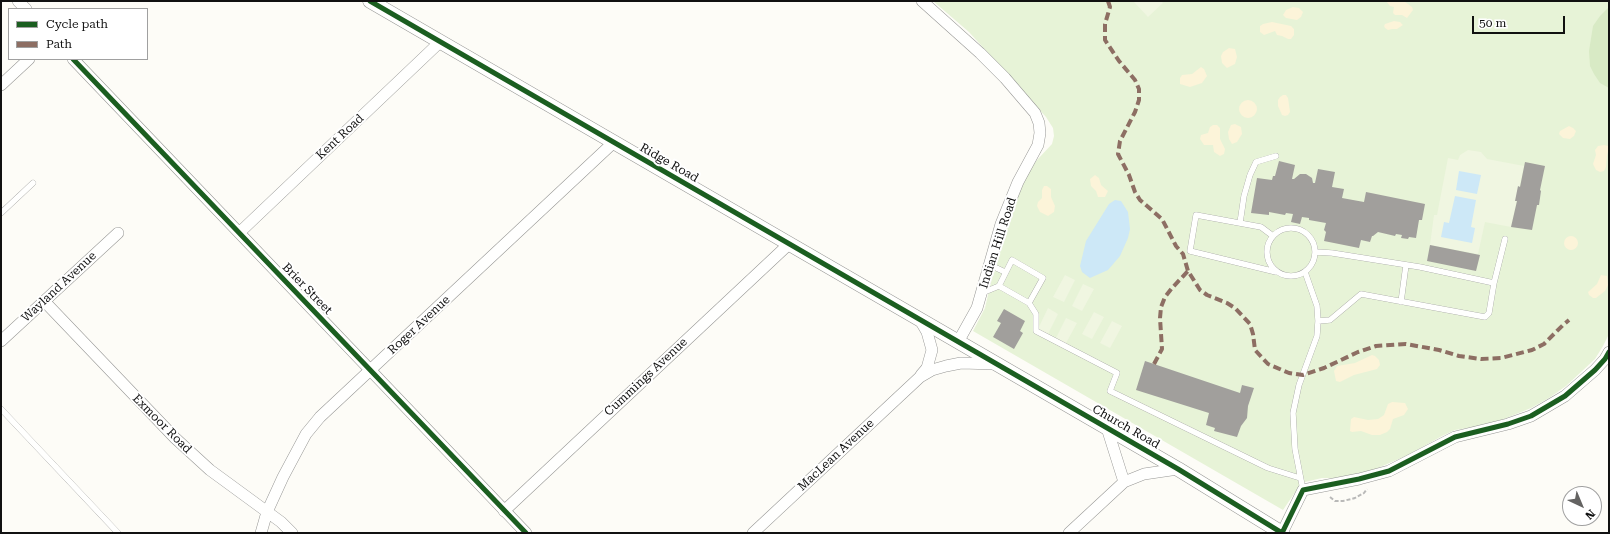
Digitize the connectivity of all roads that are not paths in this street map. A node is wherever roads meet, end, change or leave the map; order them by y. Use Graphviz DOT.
graph roads {
  1 [pos="370,1"];
  2 [pos="922,1"];
  3 [pos="440,42"];
  4 [pos="28,60"];
  5 [pos="74,60"];
  6 [pos="1,85"];
  7 [pos="614,142"];
  8 [pos="1276,156"];
  9 [pos="33,183"];
  10 [pos="1,213"];
  11 [pos="1240,223"];
  12 [pos="240,232"];
  13 [pos="118,233"];
  14 [pos="1273,236"];
  15 [pos="1505,239"];
  16 [pos="789,244"];
  17 [pos="1316,252"];
  18 [pos="990,265"];
  19 [pos="1406,265"];
  20 [pos="1005,272"];
  21 [pos="1276,272"];
  22 [pos="1305,272"];
  23 [pos="1494,283"];
  24 [pos="999,286"];
  25 [pos="982,293"];
  26 [pos="44,301"];
  27 [pos="1401,302"];
  28 [pos="1029,303"];
  29 [pos="920,320"];
  30 [pos="1318,321"];
  31 [pos="1,341"];
  32 [pos="958,342"];
  33 [pos="1609,352"];
  34 [pos="995,364"];
  35 [pos="371,370"];
  36 [pos="920,377"];
  37 [pos="1,409"];
  38 [pos="1107,428"];
  39 [pos="1178,469"];
  40 [pos="1300,478"];
  41 [pos="1124,482"];
  42 [pos="1303,490"];
  43 [pos="504,511"];
  44 [pos="267,512"];
  45 [pos="118,533"];
  46 [pos="261,533"];
  47 [pos="292,533"];
  48 [pos="526,533"];
  49 [pos="753,533"];
  50 [pos="1069,533"];
  51 [pos="1282,533"];
  1 -- 3 [label="street, Ridge Road"];
  2 -- 18 [label="street, Indian Hill Road"];
  3 -- 7 [label="street, Ridge Road"];
  3 -- 12 [label="street, Kent Road"];
  4 -- 6 [label="street"];
  5 -- 12 [label="street, Brier Street"];
  7 -- 16 [label="street, Ridge Road"];
  7 -- 35 [label="street, Roger Avenue"];
  8 -- 11 [label="lane"];
  9 -- 10 [label="lane"];
  11 -- 14 [label="lane"];
  11 -- 21 [label="lane"];
  12 -- 35 [label="street, Brier Street"];
  13 -- 26 [label="street, Wayland Avenue"];
  14 -- 17 [label="lane"];
  14 -- 21 [label="lane"];
  15 -- 23 [label="lane"];
  16 -- 29 [label="street, Ridge Road"];
  16 -- 43 [label="street, Cummings Avenue"];
  17 -- 19 [label="lane"];
  17 -- 22 [label="lane"];
  18 -- 20 [label="lane"];
  18 -- 25 [label="street, Indian Hill Road"];
  19 -- 23 [label="lane"];
  19 -- 27 [label="lane"];
  20 -- 24 [label="lane"];
  20 -- 28 [label="lane"];
  21 -- 22 [label="lane"];
  22 -- 30 [label="lane"];
  23 -- 27 [label="lane"];
  24 -- 25 [label="lane"];
  24 -- 28 [label="lane"];
  25 -- 32 [label="street, Indian Hill Road"];
  26 -- 31 [label="street, Wayland Avenue"];
  26 -- 44 [label="street, Exmoor Road"];
  27 -- 30 [label="lane"];
  28 -- 40 [label="lane"];
  29 -- 32 [label="street, Ridge Road"];
  29 -- 36 [label="street, MacLean Avenue"];
  30 -- 40 [label="lane"];
  32 -- 34 [label="street, Church Road"];
  33 -- 42 [label="street"];
  34 -- 36 [label="street, MacLean Avenue"];
  34 -- 38 [label="street, Church Road"];
  35 -- 43 [label="street, Brier Street"];
  35 -- 44 [label="street, Roger Avenue"];
  36 -- 49 [label="street, MacLean Avenue"];
  37 -- 45 [label="lane"];
  38 -- 39 [label="street, Church Road"];
  38 -- 41 [label="street"];
  39 -- 41 [label="street"];
  39 -- 51 [label="street, Church Road"];
  40 -- 42 [label="lane"];
  41 -- 50 [label="street"];
  42 -- 51 [label="street"];
  43 -- 48 [label="street, Brier Street"];
  44 -- 46 [label="street, Roger Avenue"];
  44 -- 47 [label="street, Exmoor Road"];
}
